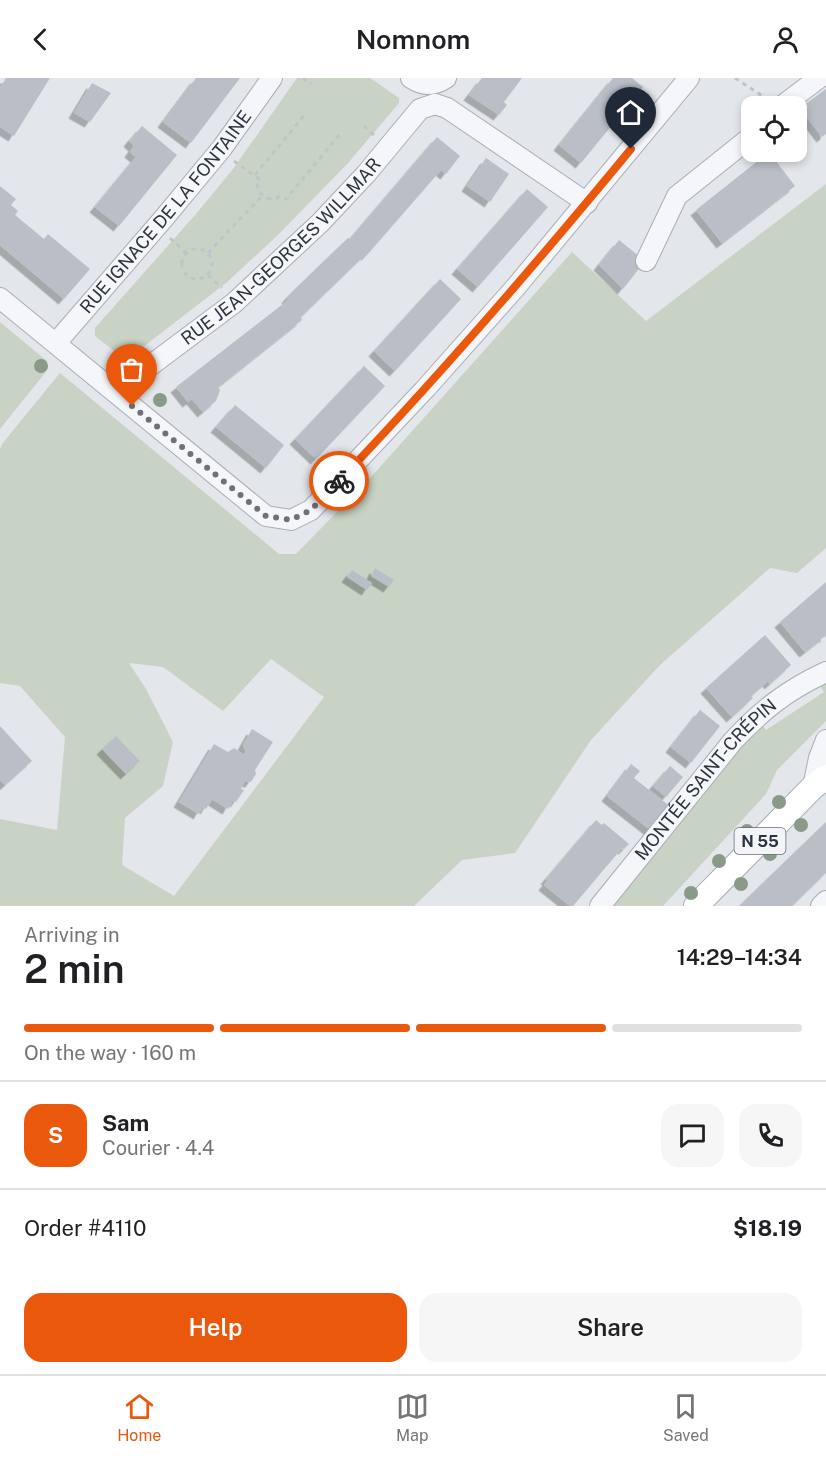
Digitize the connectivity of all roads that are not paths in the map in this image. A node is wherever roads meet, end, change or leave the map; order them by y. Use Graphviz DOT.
graph roads {
  1 [pos="272,78"];
  2 [pos="411,78"];
  3 [pos="689,78"];
  4 [pos="819,78"];
  5 [pos="438,89"];
  6 [pos="789,96"];
  7 [pos="741,145"];
  8 [pos="587,202"];
  9 [pos="646,261"];
  10 [pos="0,298"];
  11 [pos="56,343"];
  12 [pos="115,392"];
  13 [pos="826,672"];
  14 [pos="826,740"];
  15 [pos="820,782"];
  16 [pos="826,901"];
  17 [pos="600,906"];
  18 [pos="696,906"];
  19 [pos="821,906"];
  1 -- 11 [label="street, RUE IGNACE DE LA FONTAINE"];
  2 -- 5 [label="street"];
  3 -- 8 [label="street"];
  4 -- 6 [label="street"];
  5 -- 8 [label="street"];
  5 -- 12 [label="street, RUE JEAN-GEORGES WILLMAR"];
  7 -- 9 [label="street"];
  8 -- 12 [label="street"];
  10 -- 11 [label="street"];
  11 -- 12 [label="street"];
  13 -- 17 [label="street, MONTÉE SAINT-CRÉPIN"];
  14 -- 15 [label="street"];
  15 -- 18 [label="main road, N 55"];
  16 -- 19 [label="street"];
}
